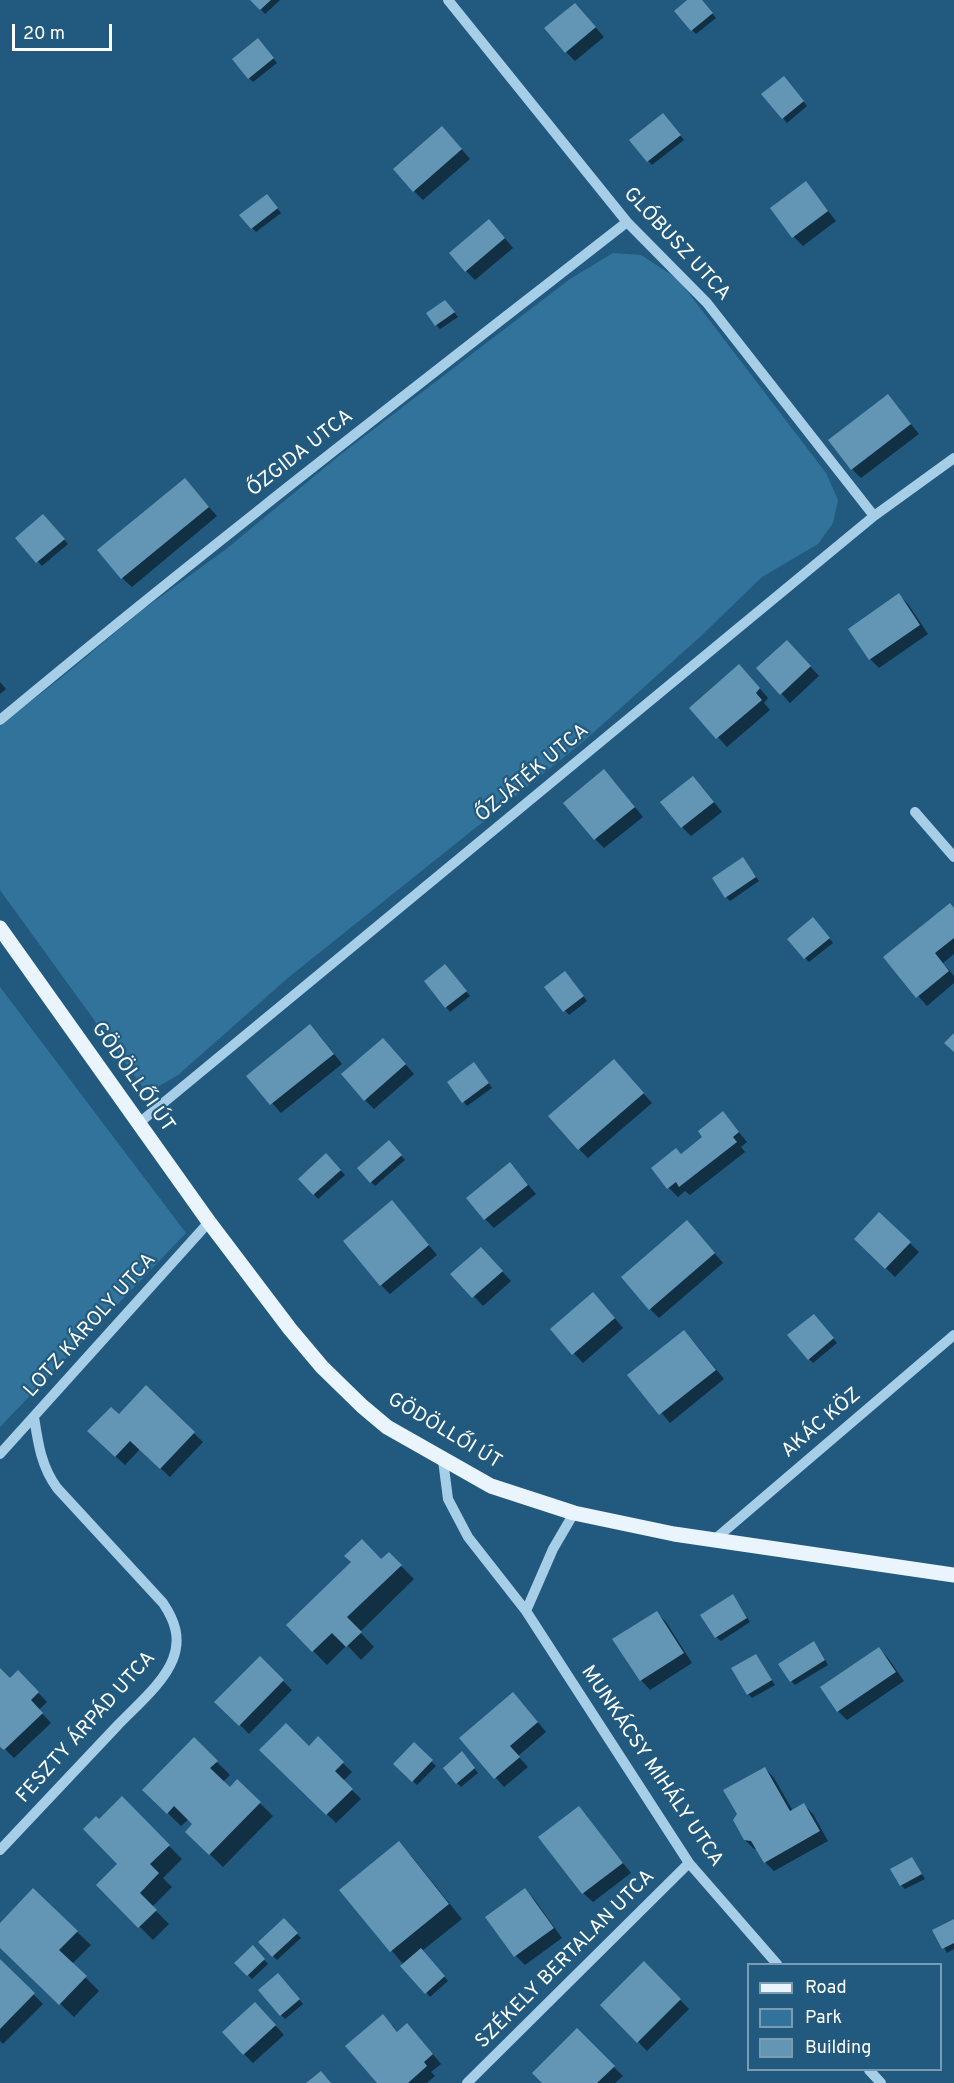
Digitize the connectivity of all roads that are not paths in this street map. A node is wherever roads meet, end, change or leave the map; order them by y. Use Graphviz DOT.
graph roads {
  1 [pos="448,0"];
  2 [pos="627,222"];
  3 [pos="954,458"];
  4 [pos="874,516"];
  5 [pos="0,720"];
  6 [pos="915,812"];
  7 [pos="954,857"];
  8 [pos="0,928"];
  9 [pos="139,1124"];
  10 [pos="209,1222"];
  11 [pos="954,1335"];
  12 [pos="34,1417"];
  13 [pos="0,1454"];
  14 [pos="443,1460"];
  15 [pos="574,1513"];
  16 [pos="714,1540"];
  17 [pos="954,1575"];
  18 [pos="526,1611"];
  19 [pos="0,1850"];
  20 [pos="689,1863"];
  21 [pos="775,1963"];
  22 [pos="870,2071"];
  23 [pos="467,2083"];
  24 [pos="881,2083"];
  1 -- 2 [label="street, GLÓBUSZ UTCA"];
  2 -- 4 [label="street, GLÓBUSZ UTCA"];
  2 -- 5 [label="street, ŐZGIDA UTCA"];
  3 -- 4 [label="street, ŐZJÁTÉK UTCA"];
  4 -- 9 [label="street, ŐZJÁTÉK UTCA"];
  6 -- 7 [label="street"];
  8 -- 9 [label="main road, GÖDÖLLŐI ÚT"];
  9 -- 10 [label="main road, GÖDÖLLŐI ÚT"];
  10 -- 12 [label="street, LOTZ KÁROLY UTCA"];
  10 -- 14 [label="main road, GÖDÖLLŐI ÚT"];
  11 -- 16 [label="street, AKÁC KÖZ"];
  12 -- 13 [label="street, LOTZ KÁROLY UTCA"];
  12 -- 19 [label="street, FESZTY ÁRPÁD UTCA"];
  14 -- 15 [label="main road, GÖDÖLLŐI ÚT"];
  14 -- 18 [label="street, MUNKÁCSY MIHÁLY UTCA"];
  15 -- 16 [label="main road, GÖDÖLLŐI ÚT"];
  15 -- 18 [label="street"];
  16 -- 17 [label="main road, GÖDÖLLŐI ÚT"];
  18 -- 20 [label="street, MUNKÁCSY MIHÁLY UTCA"];
  20 -- 21 [label="street, MUNKÁCSY MIHÁLY UTCA"];
  20 -- 23 [label="street, SZÉKELY BERTALAN UTCA"];
  22 -- 24 [label="street"];
}
